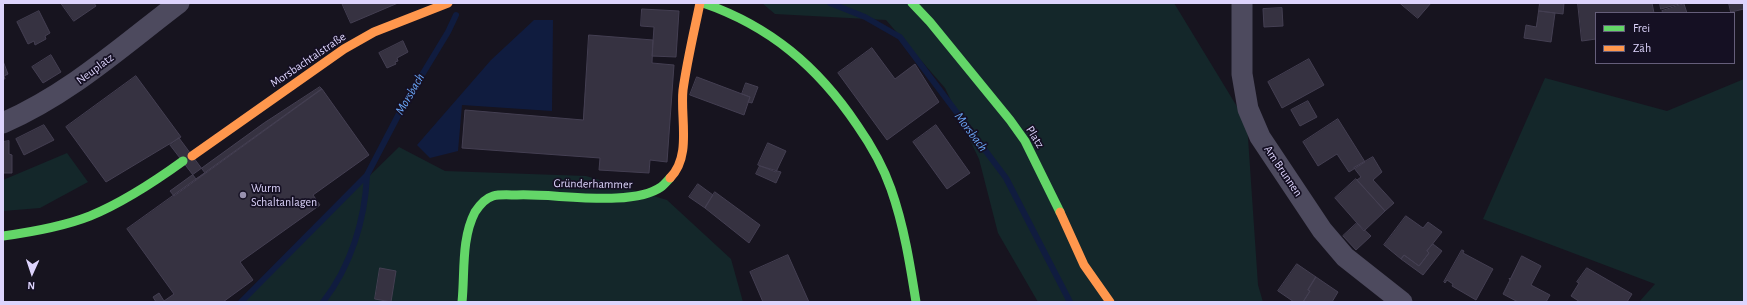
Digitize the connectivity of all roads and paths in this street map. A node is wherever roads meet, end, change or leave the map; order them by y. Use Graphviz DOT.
graph roads {
  1 [pos="179,3"];
  2 [pos="448,3"];
  3 [pos="701,3"];
  4 [pos="912,3"];
  5 [pos="1242,3"];
  6 [pos="3,123"];
  7 [pos="192,156"];
  8 [pos="183,161"];
  9 [pos="3,236"];
  10 [pos="462,302"];
  11 [pos="916,302"];
  12 [pos="1110,302"];
  13 [pos="1402,302"];
  1 -- 6 [label="street, Neuplatz"];
  2 -- 7 [label="main road, Morsbachtalstraße"];
  3 -- 10 [label="main road, Gründerhammer"];
  3 -- 11 [label="main road"];
  4 -- 12 [label="main road, Platz"];
  5 -- 13 [label="street, Am Brunnen"];
  8 -- 9 [label="main road"];
}
